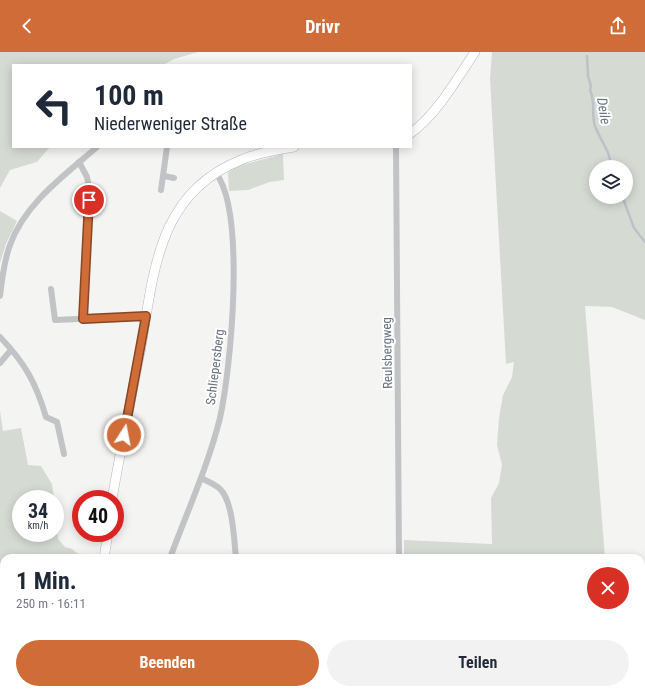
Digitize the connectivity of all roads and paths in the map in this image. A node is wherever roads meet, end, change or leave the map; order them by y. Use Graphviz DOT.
graph roads {
  1 [pos="475,52"];
  2 [pos="412,132"];
  3 [pos="96,148"];
  4 [pos="167,148"];
  5 [pos="288,148"];
  6 [pos="396,148"];
  7 [pos="79,162"];
  8 [pos="216,173"];
  9 [pos="164,176"];
  10 [pos="174,178"];
  11 [pos="161,190"];
  12 [pos="51,289"];
  13 [pos="0,296"];
  14 [pos="146,316"];
  15 [pos="83,319"];
  16 [pos="0,337"];
  17 [pos="11,350"];
  18 [pos="0,361"];
  19 [pos="64,454"];
  20 [pos="201,478"];
  21 [pos="114,490"];
  22 [pos="107,542"];
  23 [pos="105,554"];
  24 [pos="172,554"];
  25 [pos="235,554"];
  26 [pos="399,554"];
  1 -- 2 [label="street"];
  3 -- 7 [label="street"];
  4 -- 9 [label="street"];
  5 -- 8 [label="street"];
  6 -- 26 [label="street, Reulsbergweg"];
  7 -- 13 [label="street"];
  7 -- 15 [label="street"];
  8 -- 14 [label="street"];
  8 -- 20 [label="street, Schliepersberg"];
  9 -- 10 [label="street"];
  9 -- 11 [label="street"];
  12 -- 15 [label="street"];
  14 -- 15 [label="street"];
  14 -- 21 [label="street"];
  16 -- 17 [label="street"];
  17 -- 18 [label="street"];
  17 -- 19 [label="street"];
  20 -- 24 [label="street, Schliepersberg"];
  20 -- 25 [label="street"];
  22 -- 23 [label="street"];
}
